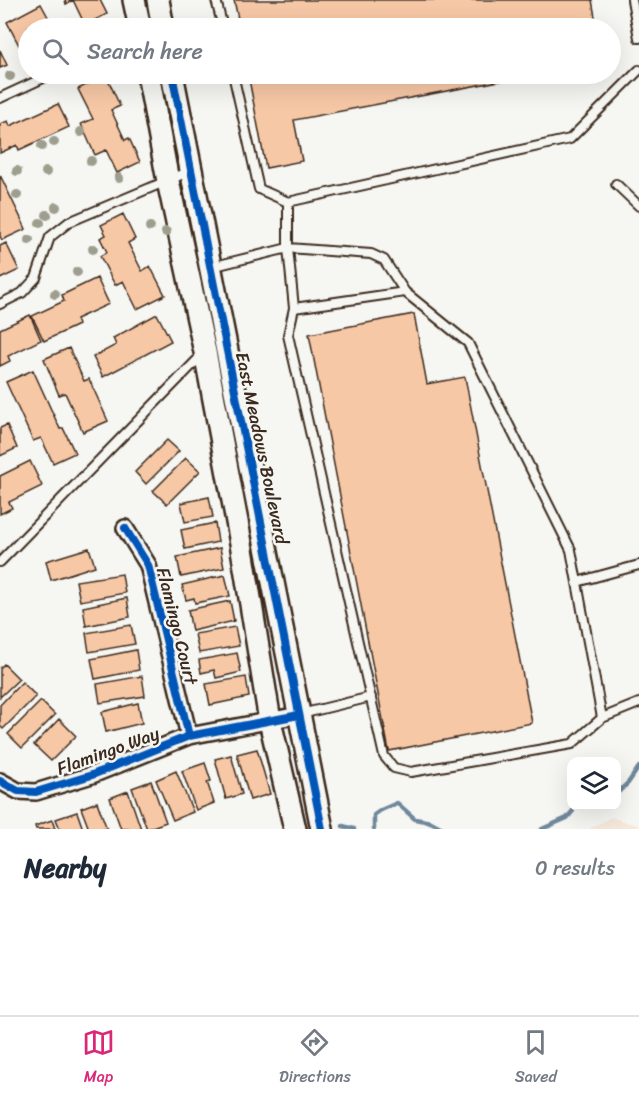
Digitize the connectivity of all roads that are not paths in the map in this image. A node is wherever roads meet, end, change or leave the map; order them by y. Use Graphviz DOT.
graph roads {
  1 [pos="134,0"];
  2 [pos="158,0"];
  3 [pos="216,0"];
  4 [pos="632,0"];
  5 [pos="149,18"];
  6 [pos="156,18"];
  7 [pos="220,18"];
  8 [pos="639,38"];
  9 [pos="639,70"];
  10 [pos="30,84"];
  11 [pos="150,84"];
  12 [pos="174,84"];
  13 [pos="235,84"];
  14 [pos="0,98"];
  15 [pos="190,171"];
  16 [pos="168,181"];
  17 [pos="616,184"];
  18 [pos="288,202"];
  19 [pos="639,206"];
  20 [pos="288,248"];
  21 [pos="210,267"];
  22 [pos="405,291"];
  23 [pos="0,304"];
  24 [pos="294,308"];
  25 [pos="225,342"];
  26 [pos="205,352"];
  27 [pos="125,528"];
  28 [pos="0,562"];
  29 [pos="639,565"];
  30 [pos="577,582"];
  31 [pos="371,697"];
  32 [pos="639,703"];
  33 [pos="299,715"];
  34 [pos="602,718"];
  35 [pos="270,721"];
  36 [pos="189,736"];
  37 [pos="0,781"];
  38 [pos="295,829"];
  39 [pos="322,829"];
  1 -- 5 [label="street"];
  2 -- 6 [label="street"];
  3 -- 7 [label="lane"];
  4 -- 8 [label="lane"];
  9 -- 18 [label="lane"];
  10 -- 14 [label="lane"];
  11 -- 16 [label="street, East Meadows Boulevard"];
  12 -- 15 [label="street, East Meadows Boulevard"];
  13 -- 18 [label="lane"];
  15 -- 16 [label="lane"];
  15 -- 21 [label="street, East Meadows Boulevard"];
  16 -- 23 [label="lane"];
  16 -- 26 [label="street, East Meadows Boulevard"];
  17 -- 19 [label="lane"];
  18 -- 20 [label="lane"];
  20 -- 21 [label="lane"];
  20 -- 22 [label="lane"];
  20 -- 24 [label="lane"];
  21 -- 25 [label="street, East Meadows Boulevard"];
  22 -- 24 [label="lane"];
  22 -- 30 [label="lane"];
  24 -- 31 [label="lane"];
  25 -- 26 [label="lane"];
  25 -- 33 [label="street, East Meadows Boulevard"];
  26 -- 28 [label="lane"];
  26 -- 35 [label="street, East Meadows Boulevard"];
  27 -- 36 [label="street, Flamingo Court"];
  29 -- 30 [label="lane"];
  30 -- 34 [label="lane"];
  31 -- 33 [label="lane"];
  31 -- 34 [label="lane"];
  32 -- 34 [label="lane"];
  33 -- 35 [label="street, Flamingo Way"];
  33 -- 39 [label="street, East Meadows Boulevard"];
  35 -- 36 [label="street, Flamingo Way"];
  35 -- 38 [label="street, East Meadows Boulevard"];
  36 -- 37 [label="street, Flamingo Way"];
}
